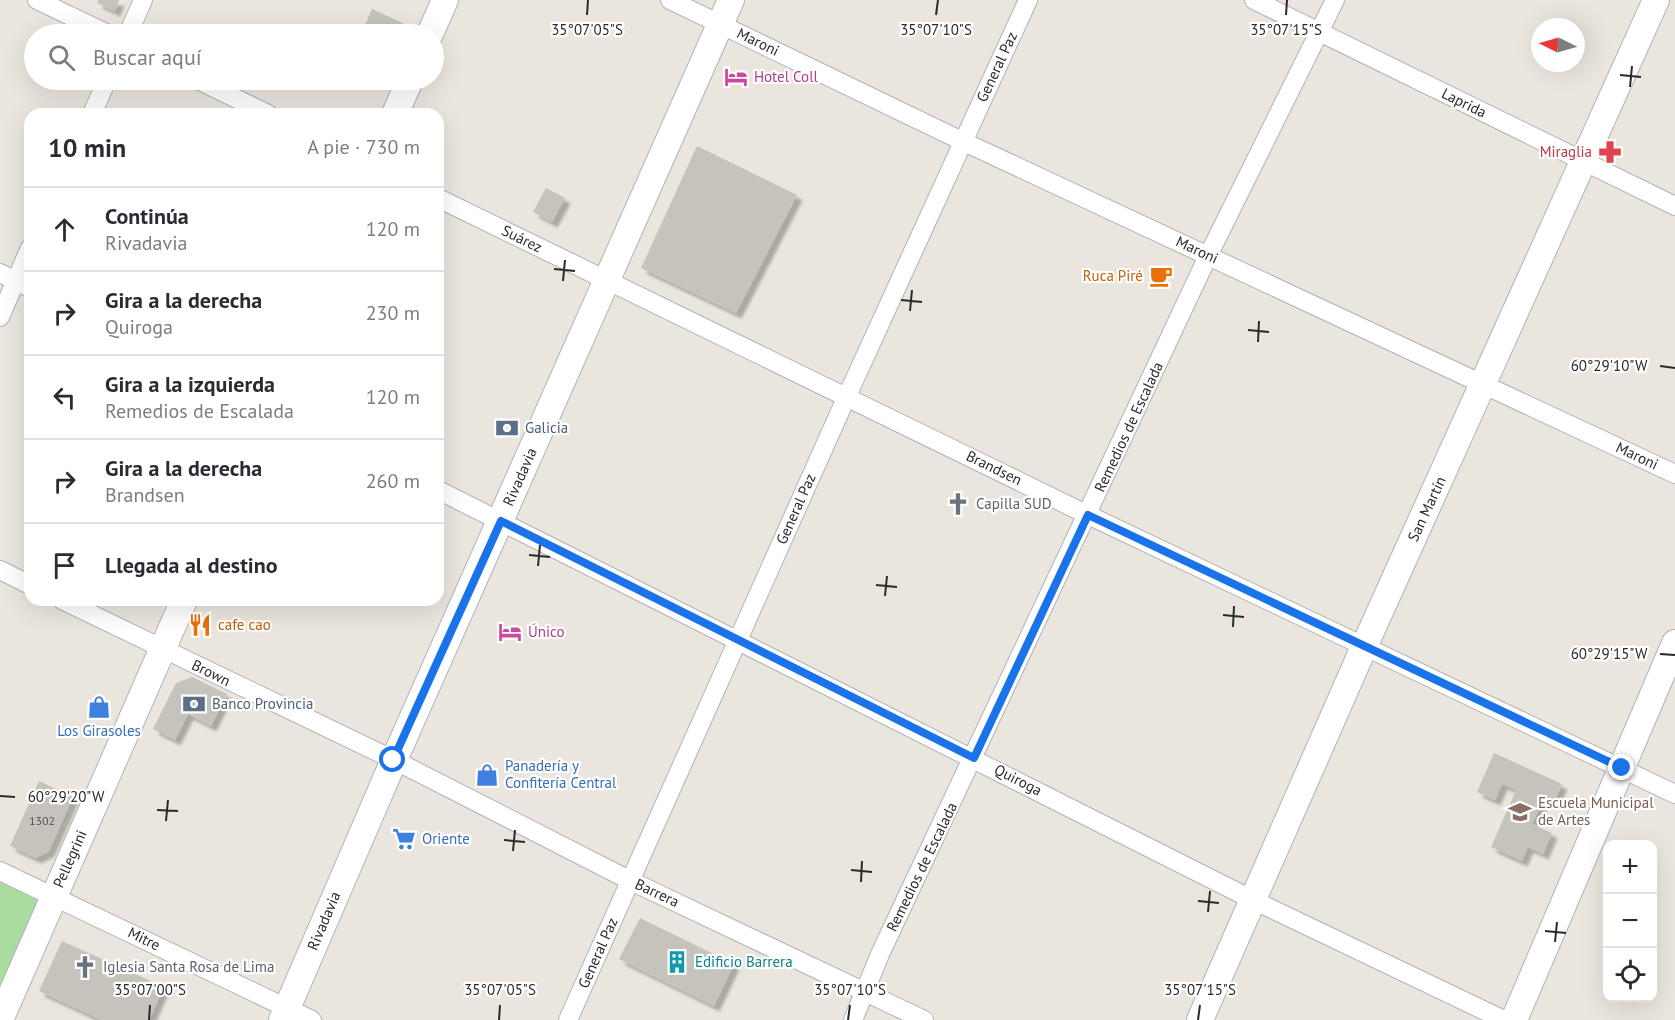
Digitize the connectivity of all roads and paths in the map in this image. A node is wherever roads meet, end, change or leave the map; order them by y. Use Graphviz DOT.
graph roads {
  1 [pos="37,0"];
  2 [pos="143,0"];
  3 [pos="445,0"];
  4 [pos="670,0"];
  5 [pos="731,0"];
  6 [pos="1028,0"];
  7 [pos="1254,0"];
  8 [pos="1335,0"];
  9 [pos="1656,0"];
  10 [pos="720,23"];
  11 [pos="87,24"];
  12 [pos="132,24"];
  13 [pos="434,24"];
  14 [pos="1320,32"];
  15 [pos="103,90"];
  16 [pos="219,90"];
  17 [pos="406,90"];
  18 [pos="95,108"];
  19 [pos="256,108"];
  20 [pos="398,108"];
  21 [pos="962,141"];
  22 [pos="1584,162"];
  23 [pos="444,201"];
  24 [pos="1675,206"];
  25 [pos="1208,255"];
  26 [pos="24,261"];
  27 [pos="15,280"];
  28 [pos="606,280"];
  29 [pos="0,317"];
  30 [pos="1484,385"];
  31 [pos="847,396"];
  32 [pos="1675,474"];
  33 [pos="444,493"];
  34 [pos="1088,515"];
  35 [pos="501,521"];
  36 [pos="0,570"];
  37 [pos="24,582"];
  38 [pos="74,606"];
  39 [pos="181,606"];
  40 [pos="737,639"];
  41 [pos="1675,643"];
  42 [pos="1364,647"];
  43 [pos="163,650"];
  44 [pos="974,758"];
  45 [pos="393,760"];
  46 [pos="1622,768"];
  47 [pos="1675,794"];
  48 [pos="0,870"];
  49 [pos="631,881"];
  50 [pos="54,895"];
  51 [pos="1253,900"];
  52 [pos="865,992"];
  53 [pos="284,1014"];
  54 [pos="0,1020"];
  55 [pos="312,1020"];
  56 [pos="568,1020"];
  57 [pos="853,1020"];
  58 [pos="924,1020"];
  59 [pos="1200,1020"];
  60 [pos="1504,1020"];
  61 [pos="1514,1020"];
  1 -- 11 [label="street"];
  2 -- 12 [label="street"];
  3 -- 13 [label="main road"];
  4 -- 10 [label="street, Maroni"];
  5 -- 10 [label="main road, Rivadavia"];
  6 -- 21 [label="street, General Paz"];
  7 -- 14 [label="street, Laprida"];
  8 -- 14 [label="street, Remedios de Escalada"];
  9 -- 22 [label="main road, San Martín"];
  10 -- 21 [label="street, Maroni"];
  10 -- 28 [label="main road, Rivadavia"];
  14 -- 22 [label="street, Laprida"];
  14 -- 25 [label="street, Remedios de Escalada"];
  15 -- 18 [label="street"];
  16 -- 19 [label="street"];
  17 -- 20 [label="main road"];
  21 -- 25 [label="street, Maroni"];
  21 -- 31 [label="street, General Paz"];
  22 -- 24 [label="street, Laprida"];
  22 -- 30 [label="main road, San Martín"];
  23 -- 28 [label="street, Suárez"];
  25 -- 30 [label="street, Maroni"];
  25 -- 34 [label="street, Remedios de Escalada"];
  26 -- 27 [label="street"];
  27 -- 29 [label="street"];
  28 -- 31 [label="street, Brandsen"];
  28 -- 35 [label="main road, Rivadavia"];
  30 -- 32 [label="street, Maroni"];
  30 -- 42 [label="main road, San Martín"];
  31 -- 34 [label="street, Brandsen"];
  31 -- 40 [label="street, General Paz"];
  33 -- 35 [label="street, Quiroga"];
  34 -- 42 [label="street, Brandsen"];
  34 -- 44 [label="street, Remedios de Escalada"];
  35 -- 40 [label="street, Quiroga"];
  35 -- 45 [label="main road, Rivadavia"];
  36 -- 37 [label="street"];
  38 -- 43 [label="street, Brown"];
  39 -- 43 [label="main road, Pellegrini"];
  40 -- 44 [label="street, Quiroga"];
  40 -- 49 [label="street, General Paz"];
  41 -- 46 [label="main road"];
  42 -- 46 [label="street, Brandsen"];
  42 -- 51 [label="main road, San Martín"];
  43 -- 45 [label="street, Brown"];
  43 -- 50 [label="main road, Pellegrini"];
  44 -- 51 [label="street, Quiroga"];
  44 -- 52 [label="street, Remedios de Escalada"];
  45 -- 49 [label="street, Barrera"];
  45 -- 53 [label="main road, Rivadavia"];
  46 -- 47 [label="street, Brandsen"];
  46 -- 61 [label="main road"];
  48 -- 50 [label="street, Mitre"];
  49 -- 52 [label="street, Barrera"];
  49 -- 56 [label="street, General Paz"];
  50 -- 53 [label="street, Mitre"];
  50 -- 54 [label="main road, Pellegrini"];
  51 -- 59 [label="main road, San Martín"];
  51 -- 60 [label="street, Quiroga"];
  52 -- 57 [label="street, Remedios de Escalada"];
  52 -- 58 [label="street, Barrera"];
  53 -- 55 [label="street, Mitre"];
}
